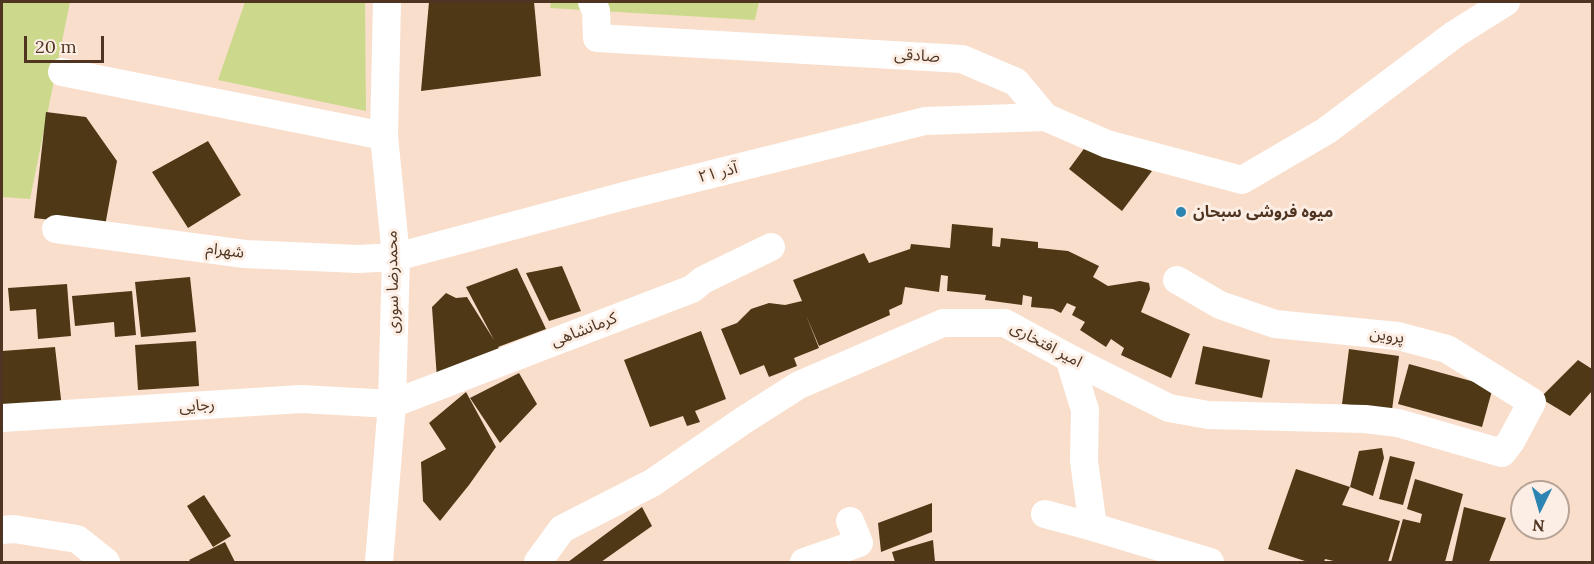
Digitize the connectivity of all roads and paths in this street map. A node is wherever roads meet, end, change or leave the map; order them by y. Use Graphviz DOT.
graph roads {
  1 [pos="387,2"];
  2 [pos="592,2"];
  3 [pos="1506,2"];
  4 [pos="62,72"];
  5 [pos="1045,117"];
  6 [pos="384,136"];
  7 [pos="56,229"];
  8 [pos="771,248"];
  9 [pos="396,256"];
  10 [pos="1177,280"];
  11 [pos="1069,358"];
  12 [pos="392,404"];
  13 [pos="2,418"];
  14 [pos="1502,453"];
  15 [pos="1045,514"];
  16 [pos="850,520"];
  17 [pos="1093,527"];
  18 [pos="2,530"];
  19 [pos="106,562"];
  20 [pos="379,562"];
  21 [pos="538,562"];
  22 [pos="804,562"];
  23 [pos="1210,562"];
  1 -- 6 [label="street, محمدرضا سوری"];
  2 -- 5 [label="street, صادقی"];
  3 -- 5 [label="street, صادقی"];
  4 -- 6 [label="street"];
  5 -- 9 [label="street, ۲۱ آذر"];
  6 -- 9 [label="street, محمدرضا سوری"];
  7 -- 9 [label="street, شهرام"];
  8 -- 12 [label="street, کرمانشاهی"];
  9 -- 12 [label="street, محمدرضا سوری"];
  10 -- 14 [label="street, پروین"];
  11 -- 14 [label="street, امیر افتخاری"];
  11 -- 17 [label="street"];
  11 -- 21 [label="street, امیر افتخاری"];
  12 -- 13 [label="street, رجایی"];
  12 -- 20 [label="street, محمدرضا سوری"];
  15 -- 17 [label="street"];
  16 -- 22 [label="street"];
  17 -- 23 [label="street"];
  18 -- 19 [label="street"];
}
